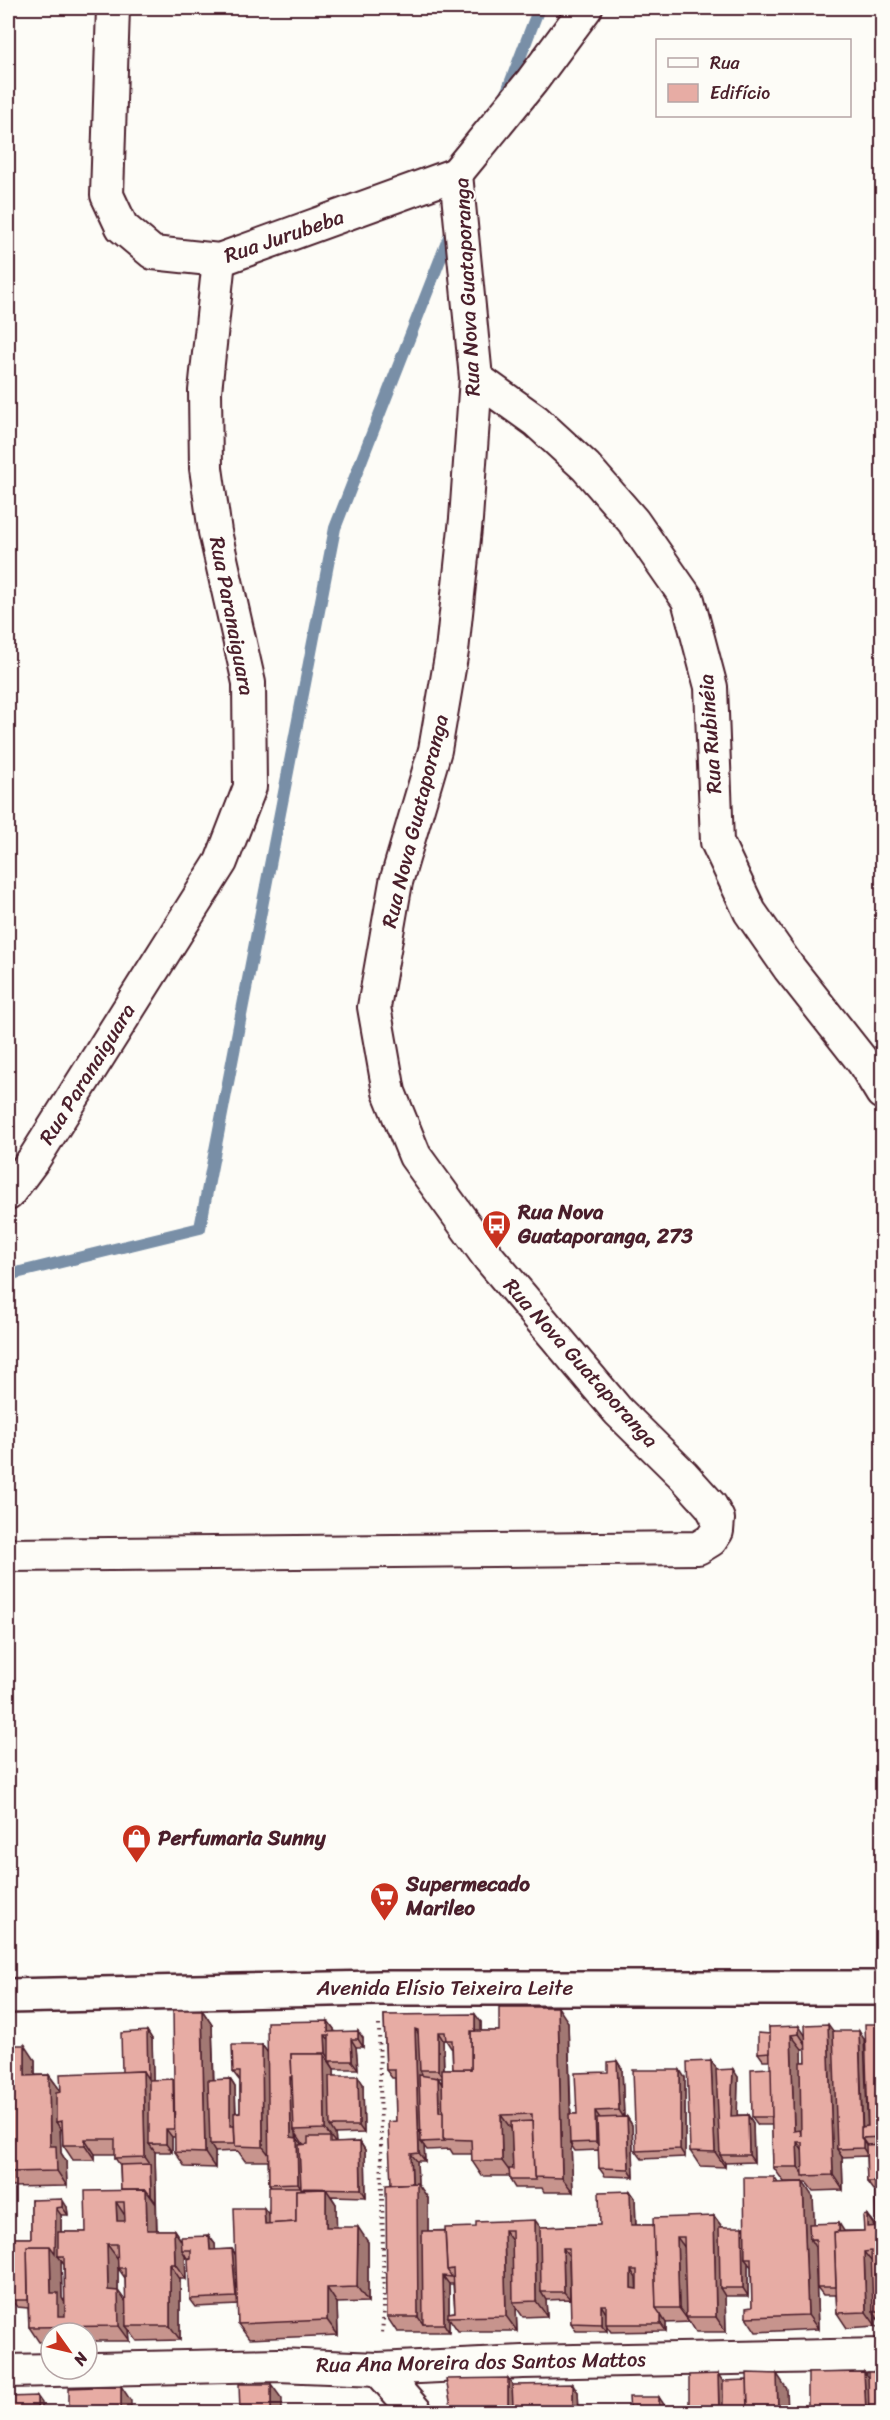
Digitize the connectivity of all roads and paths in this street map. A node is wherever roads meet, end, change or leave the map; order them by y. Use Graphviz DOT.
graph roads {
  1 [pos="113,8"];
  2 [pos="586,8"];
  3 [pos="456,174"];
  4 [pos="219,260"];
  5 [pos="476,378"];
  6 [pos="882,1093"];
  7 [pos="8,1194"];
  8 [pos="8,1555"];
  9 [pos="378,1988"];
  10 [pos="882,1988"];
  11 [pos="8,1996"];
  12 [pos="882,2355"];
  13 [pos="378,2369"];
  14 [pos="8,2371"];
  15 [pos="416,2412"];
  1 -- 4 [label="street, Rua Jurubeba"];
  2 -- 3 [label="street, Rua Nova Guataporanga"];
  3 -- 4 [label="street, Rua Jurubeba"];
  3 -- 5 [label="street, Rua Nova Guataporanga"];
  4 -- 7 [label="street, Rua Paranaiguara"];
  5 -- 6 [label="street, Rua Rubinéia"];
  5 -- 8 [label="street, Rua Nova Guataporanga"];
  9 -- 10 [label="main road, Avenida Elísio Teixeira Leite"];
  9 -- 11 [label="main road, Avenida Elísio Teixeira Leite"];
  9 -- 13 [label="path"];
  12 -- 13 [label="street, Rua Ana Moreira dos Santos Mattos"];
  13 -- 14 [label="street, Rua Ana Moreira dos Santos Mattos"];
  13 -- 15 [label="street"];
}
